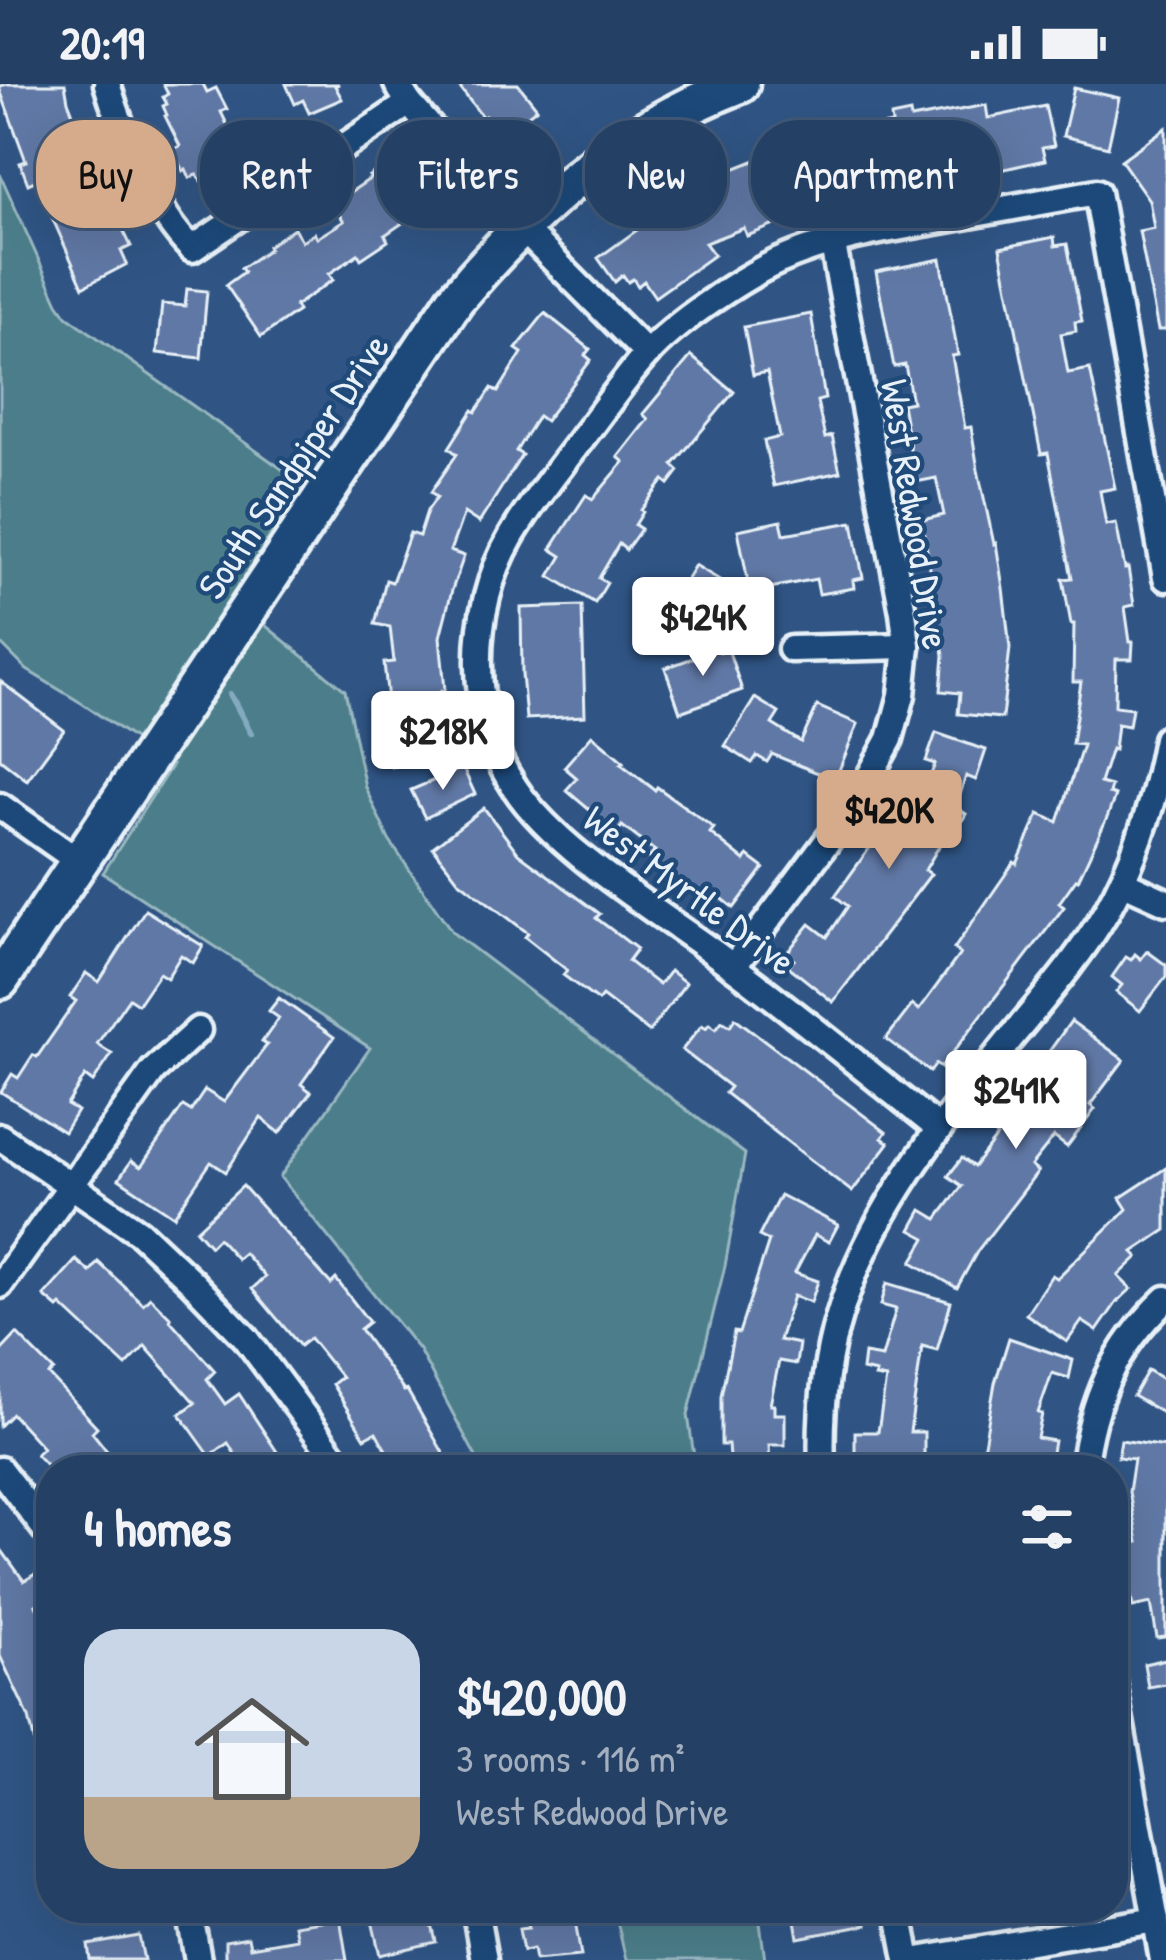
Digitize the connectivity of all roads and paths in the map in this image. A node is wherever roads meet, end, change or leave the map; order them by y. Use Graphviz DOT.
graph roads {
  1 [pos="107,84"];
  2 [pos="740,84"];
  3 [pos="403,94"];
  4 [pos="426,120"];
  5 [pos="561,189"];
  6 [pos="519,228"];
  7 [pos="521,228"];
  8 [pos="832,240"];
  9 [pos="647,353"];
  10 [pos="1166,578"];
  11 [pos="907,646"];
  12 [pos="791,649"];
  13 [pos="1166,740"];
  14 [pos="0,806"];
  15 [pos="78,861"];
  16 [pos="1122,882"];
  17 [pos="1166,902"];
  18 [pos="733,967"];
  19 [pos="0,980"];
  20 [pos="197,1030"];
  21 [pos="938,1128"];
  22 [pos="0,1137"];
  23 [pos="70,1183"];
  24 [pos="0,1285"];
  25 [pos="1166,1299"];
  26 [pos="333,1455"];
  27 [pos="822,1455"];
  28 [pos="1085,1455"];
  29 [pos="0,1470"];
  30 [pos="36,1517"];
  31 [pos="1128,1765"];
  32 [pos="1156,1920"];
  33 [pos="197,1923"];
  34 [pos="478,1923"];
  35 [pos="901,1923"];
  36 [pos="198,1960"];
  37 [pos="484,1960"];
  38 [pos="908,1960"];
  39 [pos="918,1960"];
  40 [pos="1163,1960"];
  1 -- 3 [label="street"];
  2 -- 5 [label="street, South Sandpiper Drive"];
  3 -- 4 [label="street"];
  6 -- 15 [label="street, South Sandpiper Drive"];
  7 -- 9 [label="street"];
  8 -- 9 [label="street, West Myrtle Drive"];
  8 -- 10 [label="street, West Myrtle Drive"];
  8 -- 11 [label="street, West Redwood Drive"];
  9 -- 18 [label="street, West Myrtle Drive"];
  11 -- 12 [label="street"];
  11 -- 18 [label="street, West Redwood Drive"];
  13 -- 16 [label="street"];
  14 -- 15 [label="street"];
  15 -- 19 [label="street, South Sandpiper Drive"];
  16 -- 17 [label="street"];
  16 -- 21 [label="street"];
  18 -- 21 [label="street, West Myrtle Drive"];
  20 -- 23 [label="street"];
  21 -- 27 [label="street"];
  22 -- 23 [label="street"];
  23 -- 24 [label="street"];
  23 -- 26 [label="street"];
  25 -- 28 [label="street"];
  29 -- 30 [label="street"];
  31 -- 32 [label="street"];
  32 -- 39 [label="street"];
  32 -- 40 [label="street"];
  33 -- 36 [label="street"];
  34 -- 37 [label="street"];
  35 -- 38 [label="street"];
}
